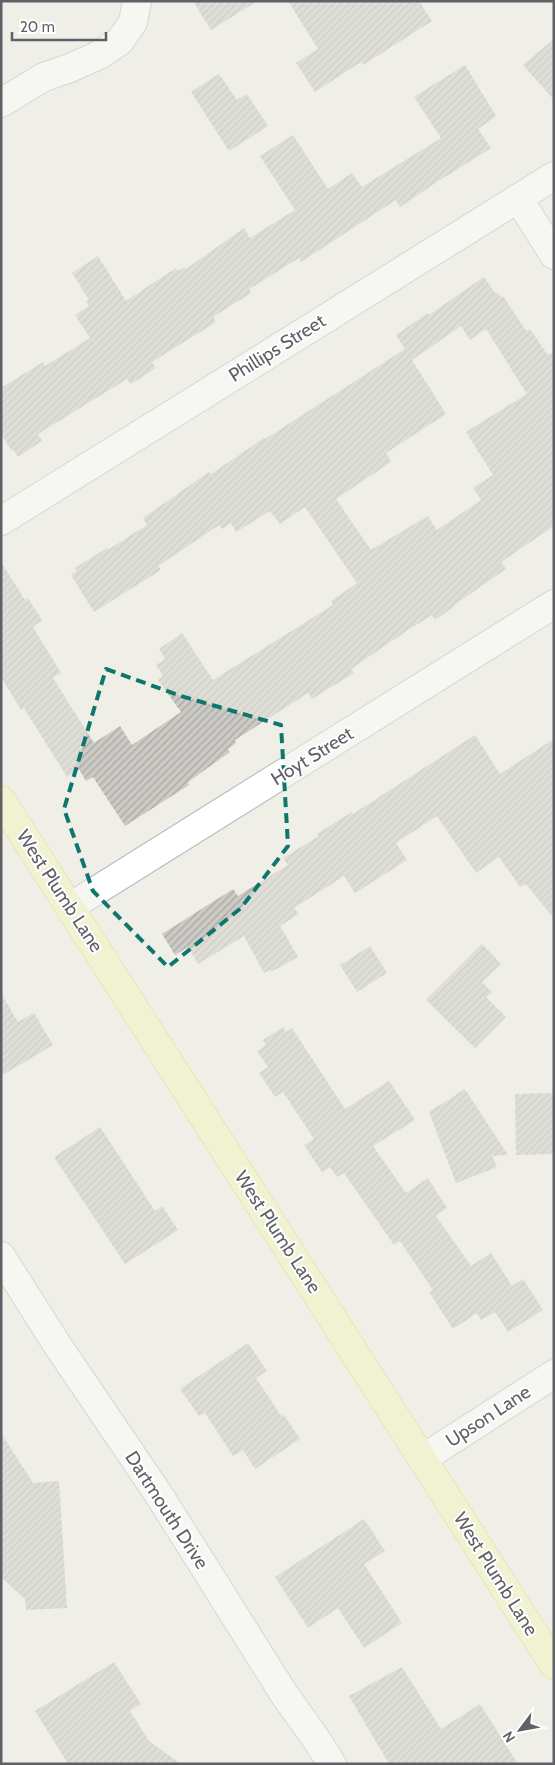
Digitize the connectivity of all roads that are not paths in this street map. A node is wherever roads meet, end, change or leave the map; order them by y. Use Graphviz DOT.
graph roads {
  1 [pos="137,1"];
  2 [pos="1,103"];
  3 [pos="554,176"];
  4 [pos="518,198"];
  5 [pos="554,255"];
  6 [pos="1,521"];
  7 [pos="554,604"];
  8 [pos="1,800"];
  9 [pos="70,907"];
  10 [pos="1,1256"];
  11 [pos="554,1374"];
  12 [pos="422,1459"];
  13 [pos="554,1665"];
  14 [pos="332,1764"];
  1 -- 2 [label="street"];
  3 -- 4 [label="street, Phillips Street"];
  4 -- 5 [label="street"];
  4 -- 6 [label="street, Phillips Street"];
  7 -- 9 [label="street, Hoyt Street"];
  8 -- 9 [label="main road, West Plumb Lane"];
  9 -- 12 [label="main road, West Plumb Lane"];
  10 -- 14 [label="street, Dartmouth Drive"];
  11 -- 12 [label="street, Upson Lane"];
  12 -- 13 [label="main road, West Plumb Lane"];
}
